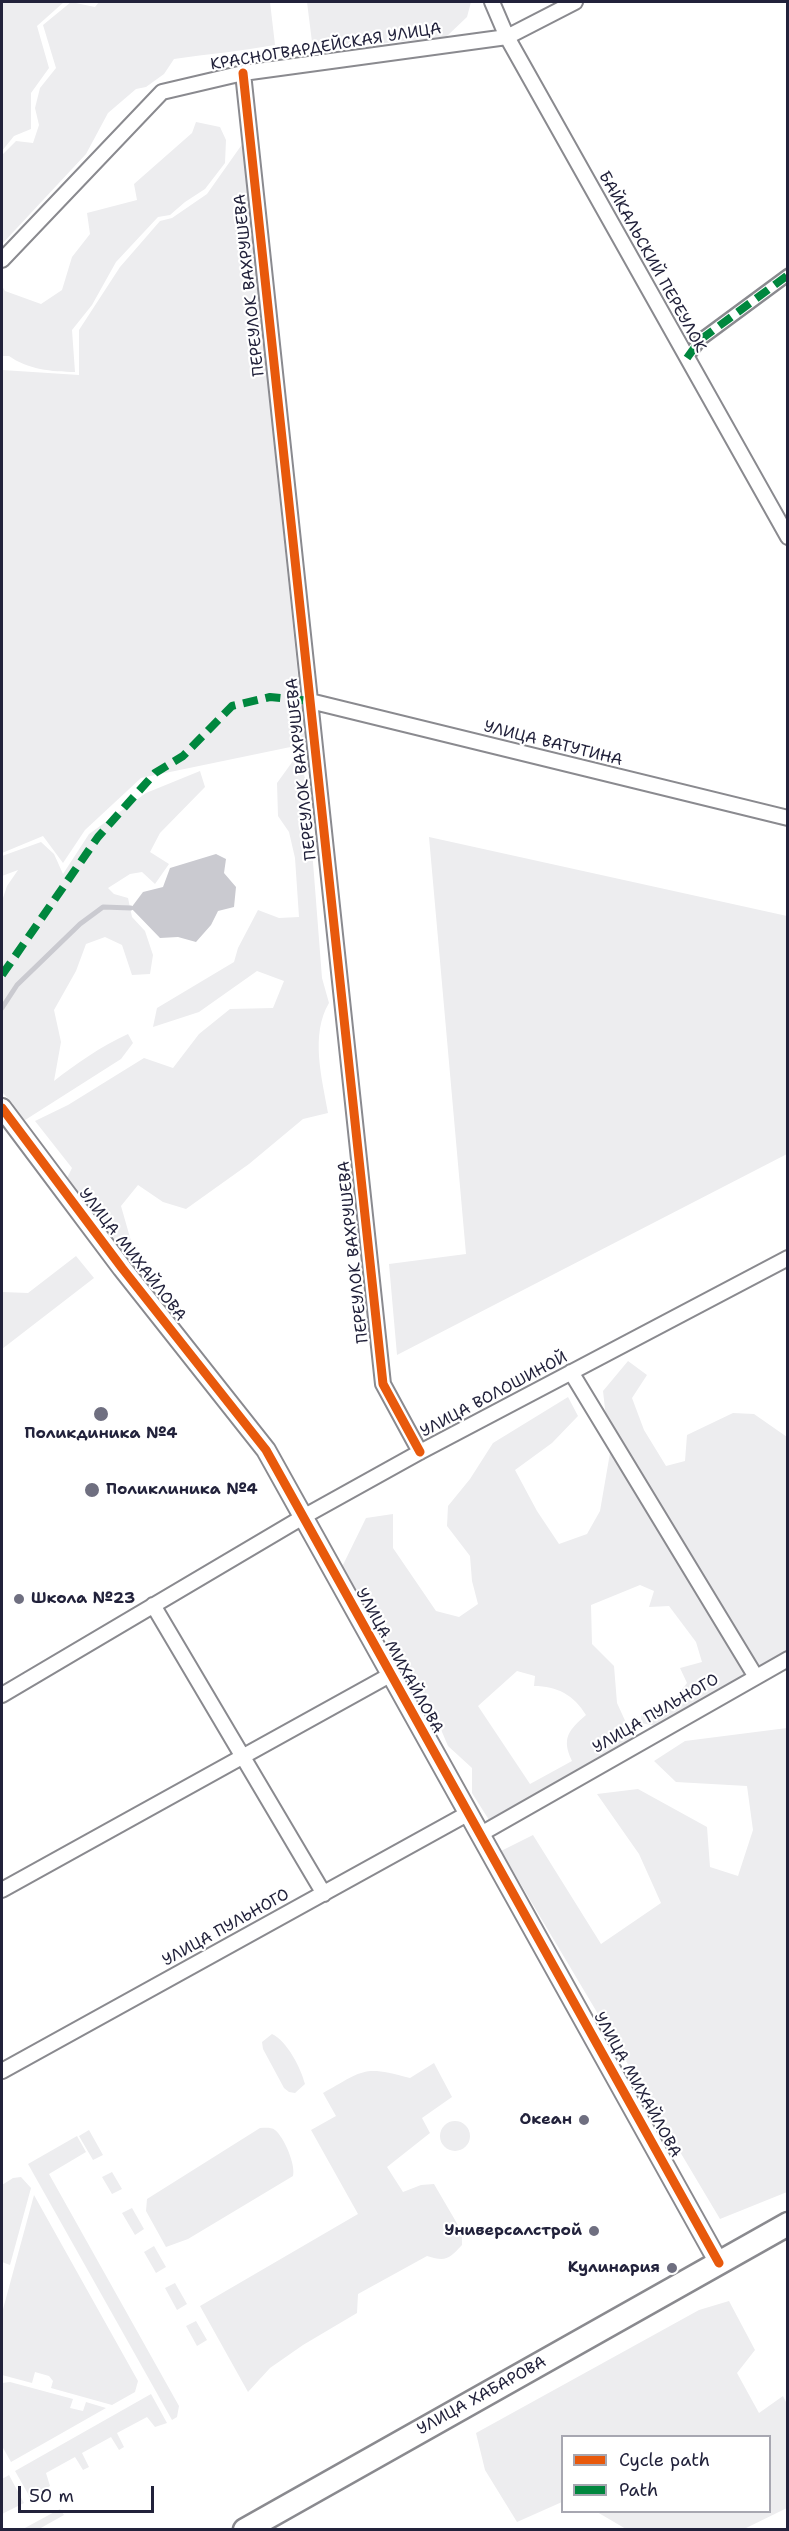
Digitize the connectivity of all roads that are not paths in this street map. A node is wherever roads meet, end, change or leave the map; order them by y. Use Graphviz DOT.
graph roads {
  1 [pos="492,2"];
  2 [pos="575,2"];
  3 [pos="507,37"];
  4 [pos="243,73"];
  5 [pos="2,260"];
  6 [pos="788,275"];
  7 [pos="687,358"];
  8 [pos="788,537"];
  9 [pos="310,701"];
  10 [pos="788,818"];
  11 [pos="2,1108"];
  12 [pos="788,1258"];
  13 [pos="571,1372"];
  14 [pos="420,1452"];
  15 [pos="303,1517"];
  16 [pos="153,1605"];
  17 [pos="788,1659"];
  18 [pos="390,1675"];
  19 [pos="756,1677"];
  20 [pos="2,1695"];
  21 [pos="242,1757"];
  22 [pos="467,1814"];
  23 [pos="479,1834"];
  24 [pos="2,1890"];
  25 [pos="324,1894"];
  26 [pos="2,2071"];
  27 [pos="788,2224"];
  28 [pos="719,2263"];
  29 [pos="245,2529"];
  1 -- 3 [label="street, БАЙКАЛЬСКИЙ ПЕРЕУЛОК"];
  2 -- 3 [label="street, КРАСНОГВАРДЕЙСКАЯ УЛИЦА"];
  3 -- 4 [label="street, КРАСНОГВАРДЕЙСКАЯ УЛИЦА"];
  3 -- 7 [label="street, БАЙКАЛЬСКИЙ ПЕРЕУЛОК"];
  4 -- 5 [label="street, КРАСНОГВАРДЕЙСКАЯ УЛИЦА"];
  4 -- 9 [label="street, ПЕРЕУЛОК ВАХРУШЕВА"];
  6 -- 7 [label="street"];
  7 -- 8 [label="street, БАЙКАЛЬСКИЙ ПЕРЕУЛОК"];
  9 -- 10 [label="street, УЛИЦА ВАТУТИНА"];
  9 -- 14 [label="street, ПЕРЕУЛОК ВАХРУШЕВА"];
  11 -- 15 [label="street, УЛИЦА МИХАЙЛОВА"];
  12 -- 13 [label="street, УЛИЦА ВОЛОШИНОЙ"];
  13 -- 14 [label="street, УЛИЦА ВОЛОШИНОЙ"];
  13 -- 19 [label="street"];
  14 -- 15 [label="street, УЛИЦА ВОЛОШИНОЙ"];
  15 -- 16 [label="street, УЛИЦА ВОЛОШИНОЙ"];
  15 -- 18 [label="street, УЛИЦА МИХАЙЛОВА"];
  16 -- 20 [label="street, УЛИЦА ВОЛОШИНОЙ"];
  16 -- 21 [label="street"];
  17 -- 19 [label="street, УЛИЦА ПУЛЬНОГО"];
  18 -- 21 [label="street"];
  18 -- 22 [label="street, УЛИЦА МИХАЙЛОВА"];
  19 -- 23 [label="street, УЛИЦА ПУЛЬНОГО"];
  21 -- 24 [label="street"];
  21 -- 25 [label="street"];
  22 -- 23 [label="street, УЛИЦА МИХАЙЛОВА"];
  22 -- 25 [label="street, УЛИЦА ПУЛЬНОГО"];
  23 -- 28 [label="street, УЛИЦА МИХАЙЛОВА"];
  25 -- 26 [label="street, УЛИЦА ПУЛЬНОГО"];
  27 -- 28 [label="main road, УЛИЦА ХАБАРОВА"];
  28 -- 29 [label="main road, УЛИЦА ХАБАРОВА"];
}
